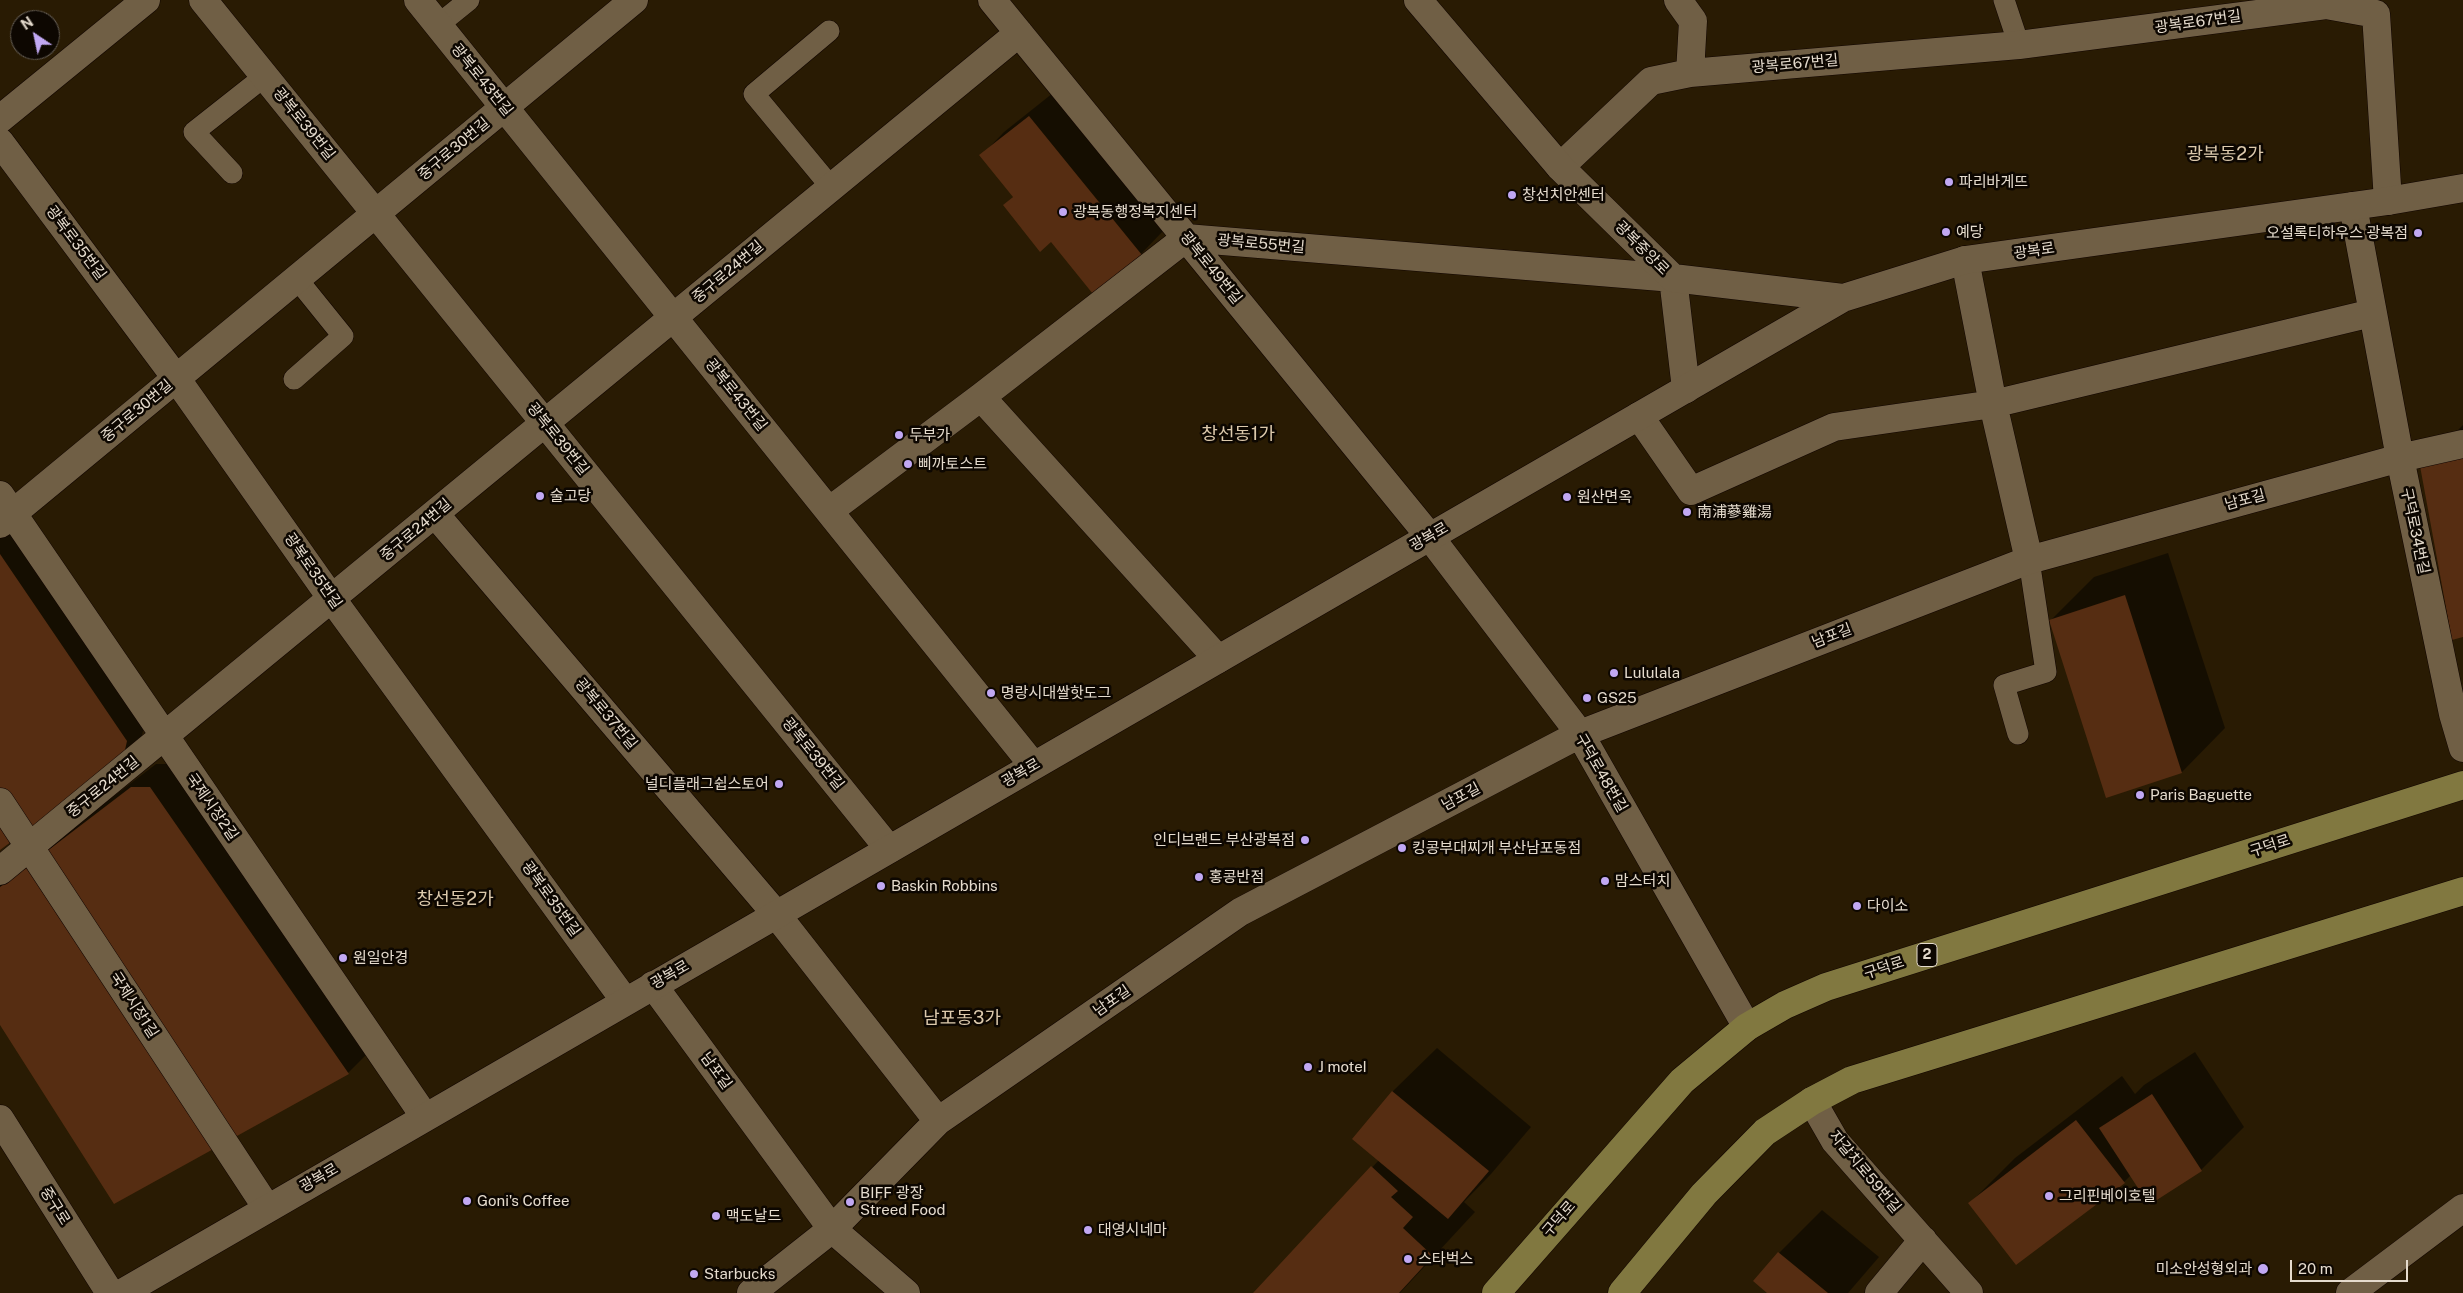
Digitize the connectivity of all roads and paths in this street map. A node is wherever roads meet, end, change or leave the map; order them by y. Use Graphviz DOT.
graph roads {
  1 [pos="146,0"];
  2 [pos="203,0"];
  3 [pos="418,0"];
  4 [pos="469,0"];
  5 [pos="634,0"];
  6 [pos="992,0"];
  7 [pos="1418,0"];
  8 [pos="1678,0"];
  9 [pos="2004,0"];
  10 [pos="2379,7"];
  11 [pos="438,25"];
  12 [pos="829,32"];
  13 [pos="1019,33"];
  14 [pos="2019,45"];
  15 [pos="1690,73"];
  16 [pos="265,76"];
  17 [pos="504,107"];
  18 [pos="0,119"];
  19 [pos="0,142"];
  20 [pos="1560,167"];
  21 [pos="232,173"];
  22 [pos="831,187"];
  23 [pos="2463,188"];
  24 [pos="2388,201"];
  25 [pos="2353,206"];
  26 [pos="376,213"];
  27 [pos="1186,238"];
  28 [pos="1964,260"];
  29 [pos="1673,278"];
  30 [pos="296,279"];
  31 [pos="1843,298"];
  32 [pos="2372,313"];
  33 [pos="673,318"];
  34 [pos="176,378"];
  35 [pos="294,379"];
  36 [pos="1686,389"];
  37 [pos="981,397"];
  38 [pos="1994,404"];
  39 [pos="1639,416"];
  40 [pos="545,423"];
  41 [pos="2463,444"];
  42 [pos="2400,458"];
  43 [pos="4,511"];
  44 [pos="829,511"];
  45 [pos="435,514"];
  46 [pos="1430,537"];
  47 [pos="2029,560"];
  48 [pos="332,599"];
  49 [pos="1218,659"];
  50 [pos="1580,734"];
  51 [pos="2018,734"];
  52 [pos="164,737"];
  53 [pos="2463,748"];
  54 [pos="1034,765"];
  55 [pos="2463,785"];
  56 [pos="0,802"];
  57 [pos="30,847"];
  58 [pos="889,849"];
  59 [pos="0,872"];
  60 [pos="2463,891"];
  61 [pos="776,914"];
  62 [pos="653,985"];
  63 [pos="625,1001"];
  64 [pos="1747,1027"];
  65 [pos="1812,1101"];
  66 [pos="425,1117"];
  67 [pos="0,1120"];
  68 [pos="938,1121"];
  69 [pos="267,1208"];
  70 [pos="2463,1208"];
  71 [pos="832,1229"];
  72 [pos="1923,1240"];
  73 [pos="110,1293"];
  74 [pos="122,1293"];
  75 [pos="751,1293"];
  76 [pos="906,1293"];
  77 [pos="1496,1293"];
  78 [pos="1622,1293"];
  79 [pos="1878,1293"];
  80 [pos="1969,1293"];
  81 [pos="2350,1293"];
  1 -- 18 [label="street"];
  2 -- 16 [label="street, 광복로39번길"];
  3 -- 11 [label="street, 광복로43번길"];
  4 -- 11 [label="lane"];
  5 -- 17 [label="street, 중구로30번길"];
  6 -- 13 [label="street, 광복로49번길"];
  7 -- 20 [label="street, 광복중앙로"];
  8 -- 15 [label="street"];
  9 -- 14 [label="lane"];
  10 -- 14 [label="street, 광복로67번길"];
  10 -- 24 [label="street, 광복로67번길"];
  11 -- 17 [label="street, 광복로43번길"];
  12 -- 22 [label="lane"];
  13 -- 22 [label="street, 중구로24번길"];
  13 -- 27 [label="street, 광복로49번길"];
  14 -- 15 [label="street, 광복로67번길"];
  15 -- 20 [label="street, 광복로67번길"];
  16 -- 21 [label="lane, 광복로39번길"];
  16 -- 26 [label="street, 광복로39번길"];
  17 -- 26 [label="street, 중구로30번길"];
  17 -- 33 [label="street, 광복로43번길"];
  19 -- 34 [label="street, 광복로35번길"];
  20 -- 29 [label="street, 광복중앙로"];
  22 -- 33 [label="street, 중구로24번길"];
  23 -- 24 [label="street, 광복로"];
  24 -- 25 [label="street, 광복로"];
  25 -- 28 [label="street, 광복로"];
  25 -- 32 [label="street, 구덕로34번길"];
  26 -- 30 [label="street, 중구로30번길"];
  26 -- 40 [label="street, 광복로39번길"];
  27 -- 29 [label="street, 광복로55번길"];
  27 -- 37 [label="street"];
  27 -- 46 [label="street, 광복로49번길"];
  28 -- 31 [label="street, 광복로"];
  28 -- 38 [label="street"];
  29 -- 31 [label="street, 광복중앙로"];
  29 -- 36 [label="street"];
  30 -- 34 [label="street, 중구로30번길"];
  30 -- 35 [label="lane"];
  31 -- 36 [label="street, 광복로"];
  32 -- 38 [label="street"];
  32 -- 42 [label="street, 구덕로34번길"];
  33 -- 40 [label="street, 중구로24번길"];
  33 -- 44 [label="street, 광복로43번길"];
  34 -- 43 [label="street, 중구로30번길"];
  34 -- 48 [label="street, 광복로35번길"];
  36 -- 39 [label="street, 광복로"];
  37 -- 44 [label="street"];
  37 -- 49 [label="street"];
  38 -- 39 [label="street"];
  38 -- 47 [label="street"];
  39 -- 46 [label="street, 광복로"];
  40 -- 45 [label="street, 중구로24번길"];
  40 -- 58 [label="street, 광복로39번길"];
  41 -- 42 [label="street, 남포길"];
  42 -- 47 [label="street, 남포길"];
  42 -- 53 [label="street, 구덕로34번길"];
  43 -- 52 [label="street, 국제시장2길"];
  44 -- 54 [label="street, 광복로43번길"];
  45 -- 48 [label="street, 중구로24번길"];
  45 -- 61 [label="street, 광복로37번길"];
  46 -- 49 [label="street, 광복로"];
  46 -- 50 [label="street, 구덕로48번길"];
  47 -- 50 [label="street, 남포길"];
  47 -- 51 [label="lane"];
  48 -- 52 [label="street, 중구로24번길"];
  48 -- 63 [label="street, 광복로35번길"];
  49 -- 54 [label="street, 광복로"];
  50 -- 64 [label="street, 구덕로48번길"];
  50 -- 68 [label="street, 남포길"];
  52 -- 57 [label="street, 중구로24번길"];
  52 -- 66 [label="street, 국제시장2길"];
  54 -- 58 [label="street, 광복로"];
  55 -- 64 [label="main road, 구덕로 / 2"];
  56 -- 57 [label="street, 국제시장1길"];
  57 -- 59 [label="street, 중구로24번길"];
  57 -- 69 [label="street, 국제시장1길"];
  58 -- 61 [label="street, 광복로"];
  60 -- 65 [label="main road"];
  61 -- 62 [label="street, 광복로"];
  61 -- 68 [label="street"];
  62 -- 63 [label="street, 광복로"];
  62 -- 71 [label="street, 남포길"];
  63 -- 66 [label="street, 광복로"];
  64 -- 77 [label="main road, 구덕로 / 2"];
  65 -- 72 [label="street, 자갈치로59번길"];
  65 -- 78 [label="main road"];
  66 -- 69 [label="street, 광복로"];
  67 -- 73 [label="street, 중구로"];
  68 -- 71 [label="street, 남포길"];
  69 -- 74 [label="street, 광복로"];
  70 -- 81 [label="street"];
  71 -- 75 [label="street"];
  71 -- 76 [label="street"];
  72 -- 79 [label="street"];
  72 -- 80 [label="street, 자갈치로59번길"];
}
